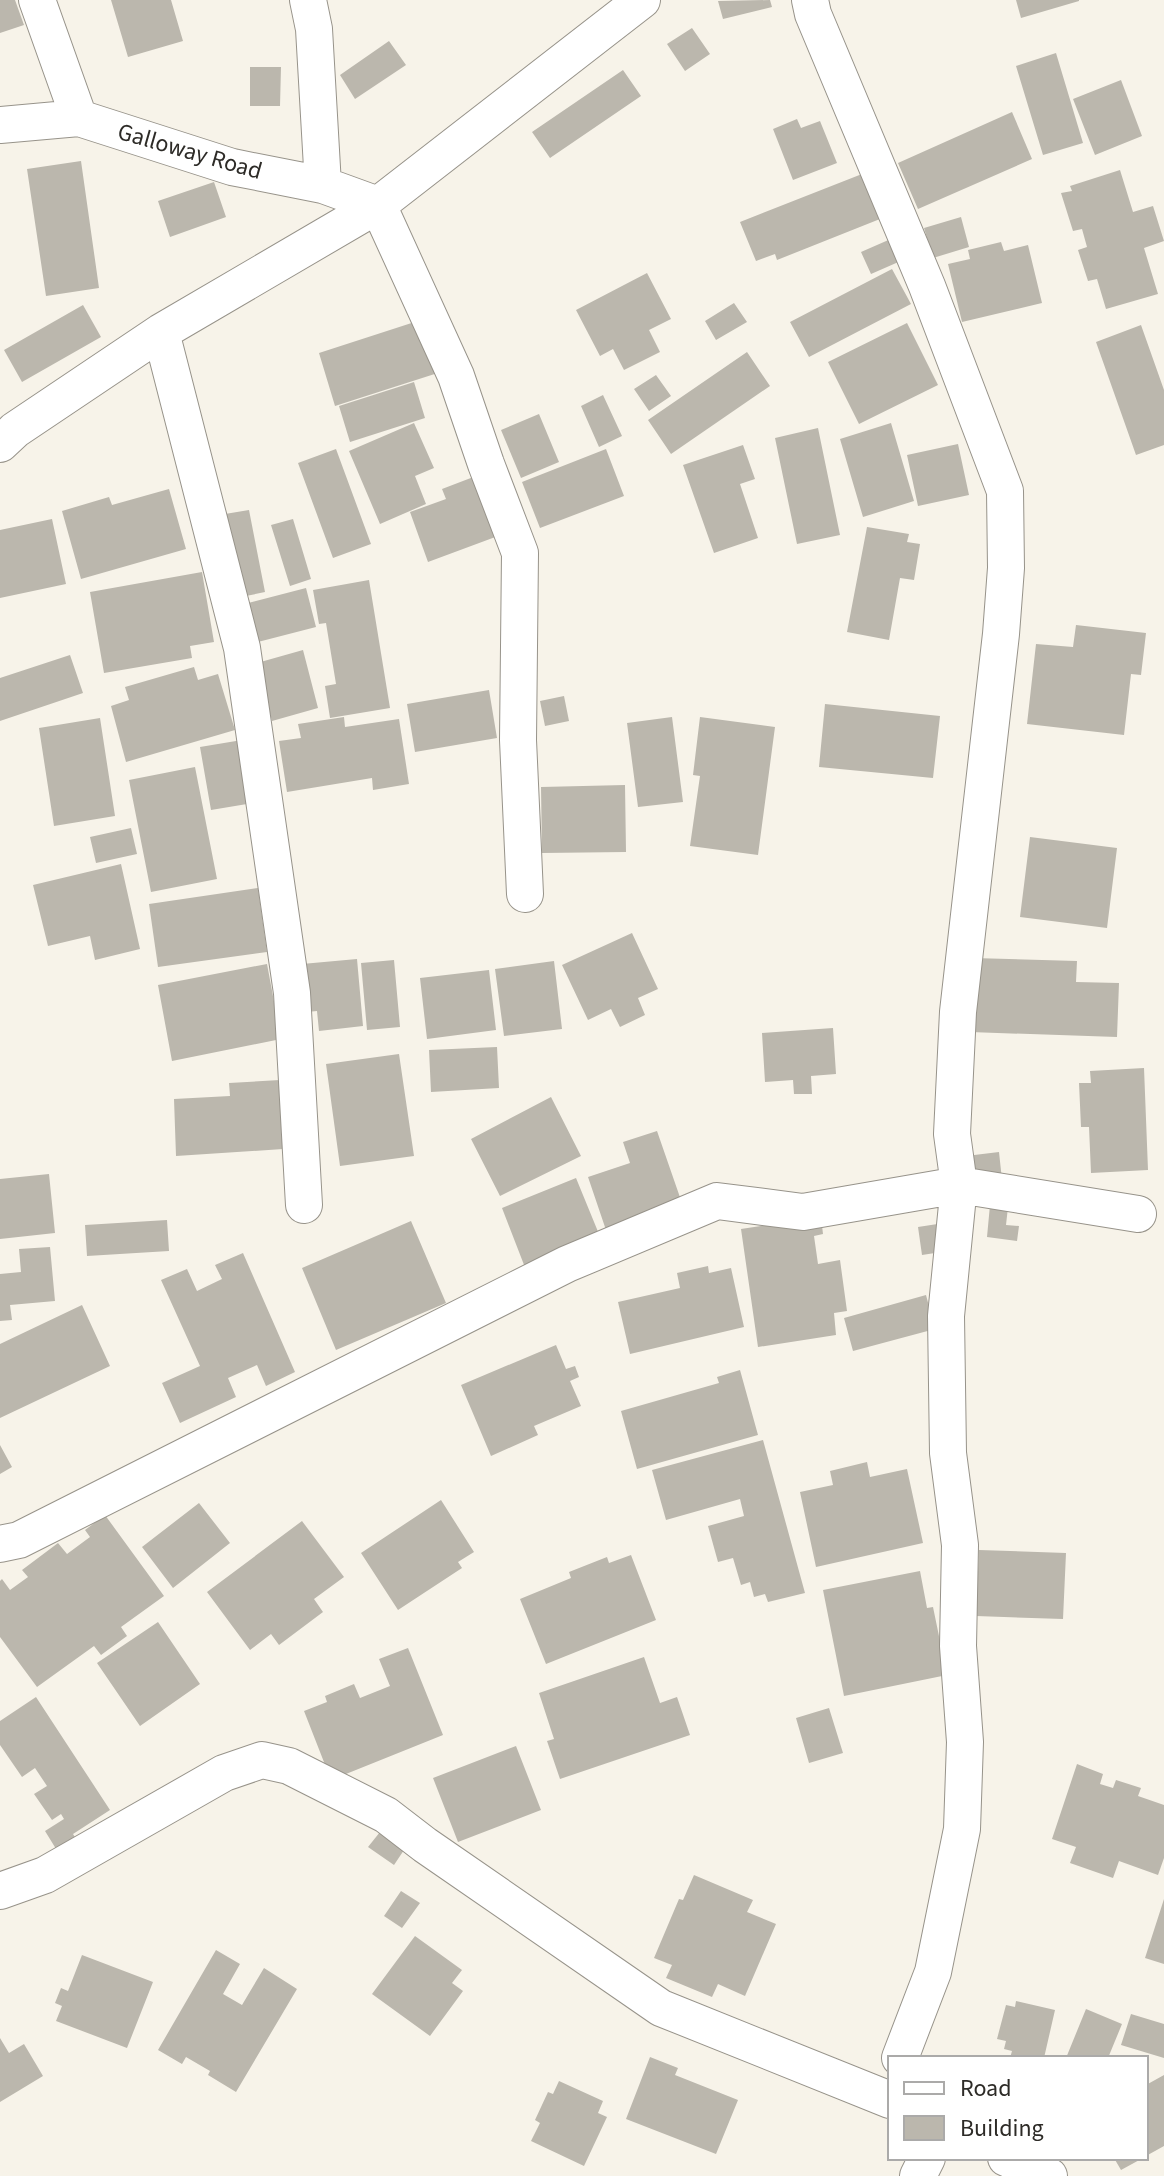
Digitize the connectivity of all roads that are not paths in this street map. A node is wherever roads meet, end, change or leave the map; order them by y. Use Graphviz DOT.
graph roads {
  1 [pos="37,0"];
  2 [pos="308,0"];
  3 [pos="642,0"];
  4 [pos="810,0"];
  5 [pos="79,118"];
  6 [pos="0,125"];
  7 [pos="323,185"];
  8 [pos="378,205"];
  9 [pos="161,332"];
  10 [pos="0,444"];
  11 [pos="525,894"];
  12 [pos="959,1185"];
  13 [pos="304,1205"];
  14 [pos="1138,1214"];
  15 [pos="0,1544"];
  16 [pos="0,1891"];
  17 [pos="901,2056"];
  18 [pos="888,2094"];
  19 [pos="1011,2160"];
  20 [pos="1049,2176"];
  1 -- 5 [label="street"];
  2 -- 7 [label="street"];
  3 -- 8 [label="street"];
  4 -- 12 [label="street"];
  5 -- 6 [label="street, Galloway Road"];
  5 -- 7 [label="street, Galloway Road"];
  7 -- 8 [label="street, Galloway Road"];
  8 -- 9 [label="street"];
  8 -- 11 [label="street"];
  9 -- 10 [label="street"];
  9 -- 13 [label="street"];
  12 -- 14 [label="street"];
  12 -- 15 [label="street"];
  12 -- 17 [label="street"];
  16 -- 18 [label="street"];
  19 -- 20 [label="street"];
}
